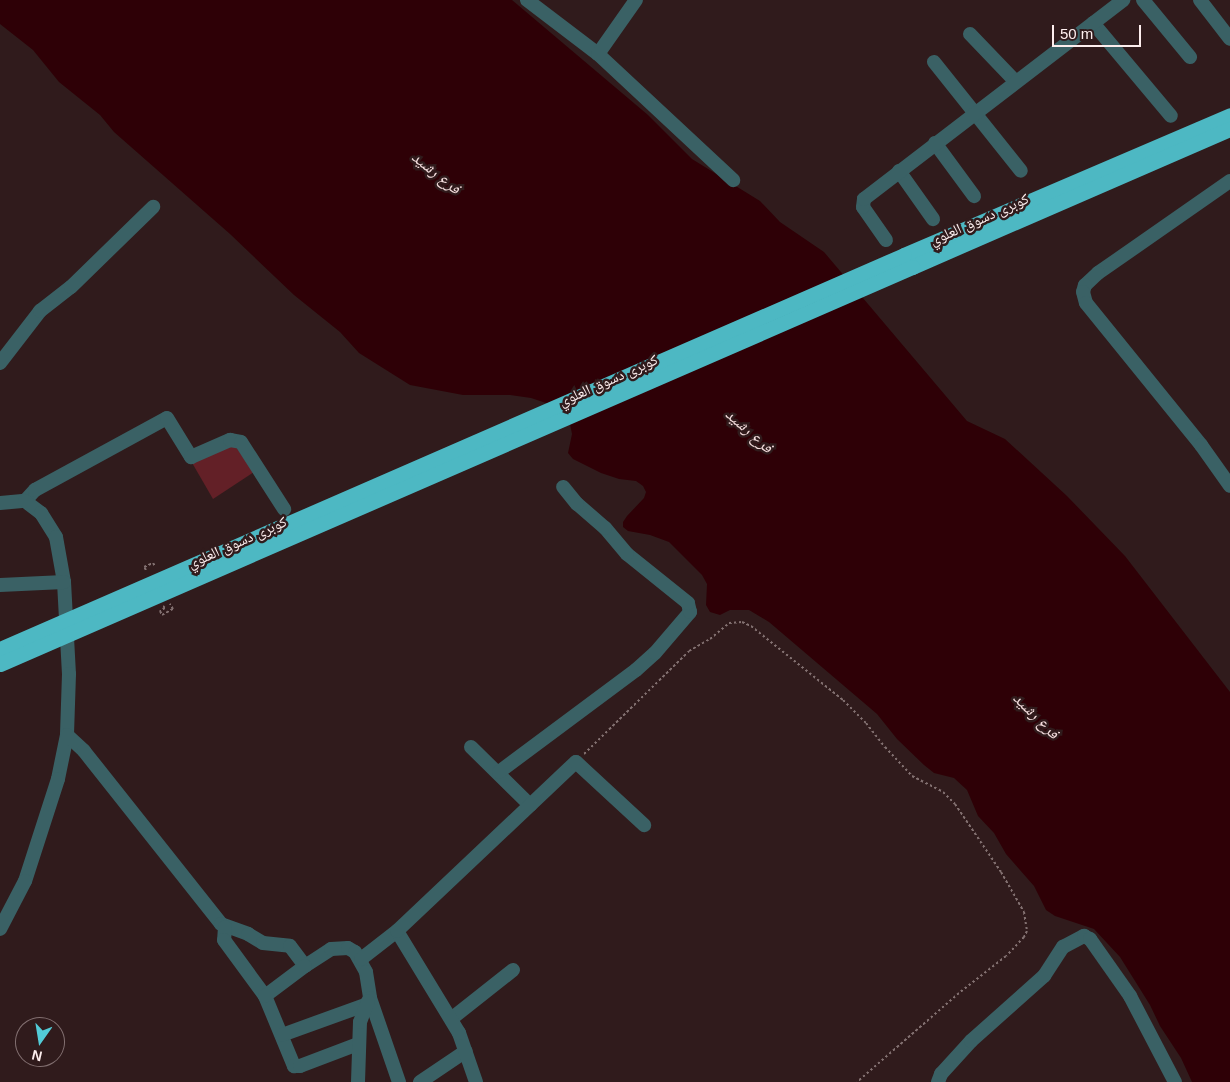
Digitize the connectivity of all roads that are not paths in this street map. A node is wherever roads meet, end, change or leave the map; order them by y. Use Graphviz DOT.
graph roads {
  1 [pos="527,0"];
  2 [pos="636,0"];
  3 [pos="1123,0"];
  4 [pos="1143,0"];
  5 [pos="1200,0"];
  6 [pos="1093,23"];
  7 [pos="970,34"];
  8 [pos="1230,39"];
  9 [pos="598,54"];
  10 [pos="1190,57"];
  11 [pos="934,62"];
  12 [pos="1016,82"];
  13 [pos="974,114"];
  14 [pos="1230,115"];
  15 [pos="1171,116"];
  16 [pos="1230,129"];
  17 [pos="935,143"];
  18 [pos="899,171"];
  19 [pos="1021,171"];
  20 [pos="733,180"];
  21 [pos="1230,182"];
  22 [pos="974,196"];
  23 [pos="154,207"];
  24 [pos="933,219"];
  25 [pos="886,240"];
  26 [pos="908,261"];
  27 [pos="0,363"];
  28 [pos="562,486"];
  29 [pos="1230,486"];
  30 [pos="25,500"];
  31 [pos="0,503"];
  32 [pos="284,509"];
  33 [pos="64,582"];
  34 [pos="0,585"];
  35 [pos="0,649"];
  36 [pos="0,664"];
  37 [pos="67,734"];
  38 [pos="471,747"];
  39 [pos="499,772"];
  40 [pos="530,805"];
  41 [pos="644,825"];
  42 [pos="226,927"];
  43 [pos="0,929"];
  44 [pos="397,931"];
  45 [pos="361,959"];
  46 [pos="305,966"];
  47 [pos="513,970"];
  48 [pos="265,996"];
  49 [pos="367,1001"];
  50 [pos="451,1019"];
  51 [pos="282,1035"];
  52 [pos="358,1044"];
  53 [pos="466,1051"];
  54 [pos="358,1082"];
  55 [pos="400,1082"];
  56 [pos="420,1082"];
  57 [pos="476,1082"];
  58 [pos="938,1082"];
  59 [pos="1175,1082"];
  1 -- 9 [label="street"];
  2 -- 9 [label="street"];
  3 -- 6 [label="street"];
  4 -- 10 [label="street"];
  5 -- 8 [label="street"];
  6 -- 12 [label="street"];
  6 -- 15 [label="street"];
  7 -- 12 [label="street"];
  9 -- 20 [label="street"];
  11 -- 13 [label="street"];
  12 -- 13 [label="street"];
  13 -- 17 [label="street"];
  13 -- 19 [label="street"];
  14 -- 26 [label="highway, كوبرى دسوق العلوي"];
  16 -- 26 [label="highway, كوبرى دسوق العلوي"];
  17 -- 18 [label="street"];
  17 -- 22 [label="street"];
  18 -- 24 [label="street"];
  18 -- 25 [label="street"];
  21 -- 29 [label="street"];
  23 -- 27 [label="street"];
  26 -- 35 [label="highway, كوبرى دسوق العلوي, bridge"];
  26 -- 36 [label="highway, كوبرى دسوق العلوي, bridge"];
  28 -- 39 [label="street"];
  30 -- 31 [label="street"];
  30 -- 32 [label="street"];
  30 -- 33 [label="street"];
  33 -- 34 [label="street"];
  33 -- 37 [label="street"];
  37 -- 42 [label="street"];
  37 -- 43 [label="street"];
  38 -- 39 [label="street"];
  39 -- 40 [label="street"];
  40 -- 41 [label="street"];
  40 -- 44 [label="street"];
  42 -- 46 [label="street"];
  42 -- 48 [label="street"];
  44 -- 45 [label="street"];
  44 -- 50 [label="street"];
  45 -- 46 [label="street"];
  45 -- 49 [label="street"];
  46 -- 48 [label="street"];
  47 -- 50 [label="street"];
  48 -- 51 [label="street"];
  49 -- 51 [label="street"];
  49 -- 52 [label="street"];
  49 -- 55 [label="street"];
  50 -- 53 [label="street"];
  51 -- 52 [label="street"];
  52 -- 54 [label="street"];
  53 -- 56 [label="street"];
  53 -- 57 [label="street"];
  58 -- 59 [label="street"];
}
